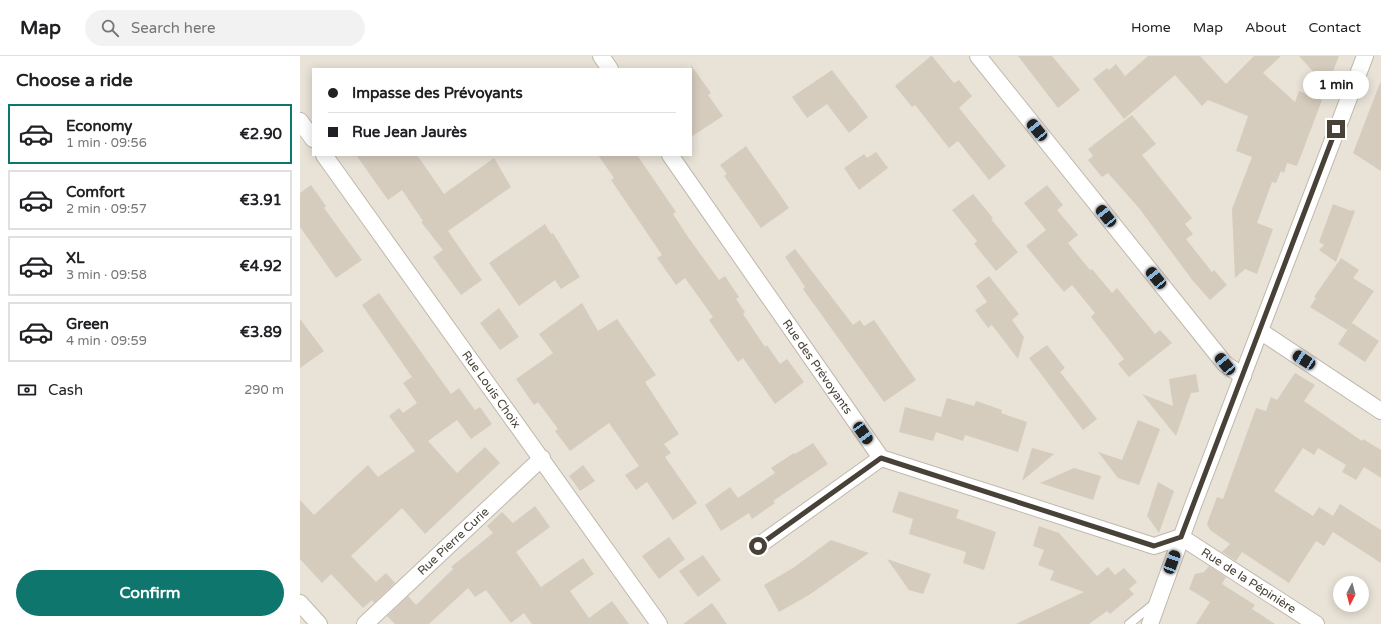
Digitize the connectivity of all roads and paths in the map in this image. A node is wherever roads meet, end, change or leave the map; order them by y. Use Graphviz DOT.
graph roads {
  1 [pos="601,56"];
  2 [pos="978,56"];
  3 [pos="1365,56"];
  4 [pos="609,68"];
  5 [pos="300,121"];
  6 [pos="312,138"];
  7 [pos="325,156"];
  8 [pos="671,156"];
  9 [pos="1260,331"];
  10 [pos="1243,376"];
  11 [pos="1381,411"];
  12 [pos="542,458"];
  13 [pos="881,458"];
  14 [pos="1181,537"];
  15 [pos="758,546"];
  16 [pos="1159,600"];
  17 [pos="300,603"];
  18 [pos="319,624"];
  19 [pos="365,624"];
  20 [pos="659,624"];
  21 [pos="1128,624"];
  22 [pos="1150,624"];
  23 [pos="1316,624"];
  1 -- 4 [label="street"];
  2 -- 10 [label="street"];
  3 -- 9 [label="street"];
  5 -- 6 [label="street"];
  7 -- 12 [label="street, Rue Louis Choix"];
  8 -- 13 [label="street, Rue des Prévoyants"];
  9 -- 10 [label="street"];
  9 -- 11 [label="street"];
  10 -- 14 [label="street"];
  12 -- 19 [label="street, Rue Pierre Curie"];
  12 -- 20 [label="street, Rue Louis Choix"];
  13 -- 14 [label="street"];
  13 -- 15 [label="street"];
  14 -- 16 [label="street"];
  14 -- 23 [label="street, Rue de la Pépinière"];
  16 -- 21 [label="lane"];
  16 -- 22 [label="street"];
  17 -- 18 [label="street"];
}
